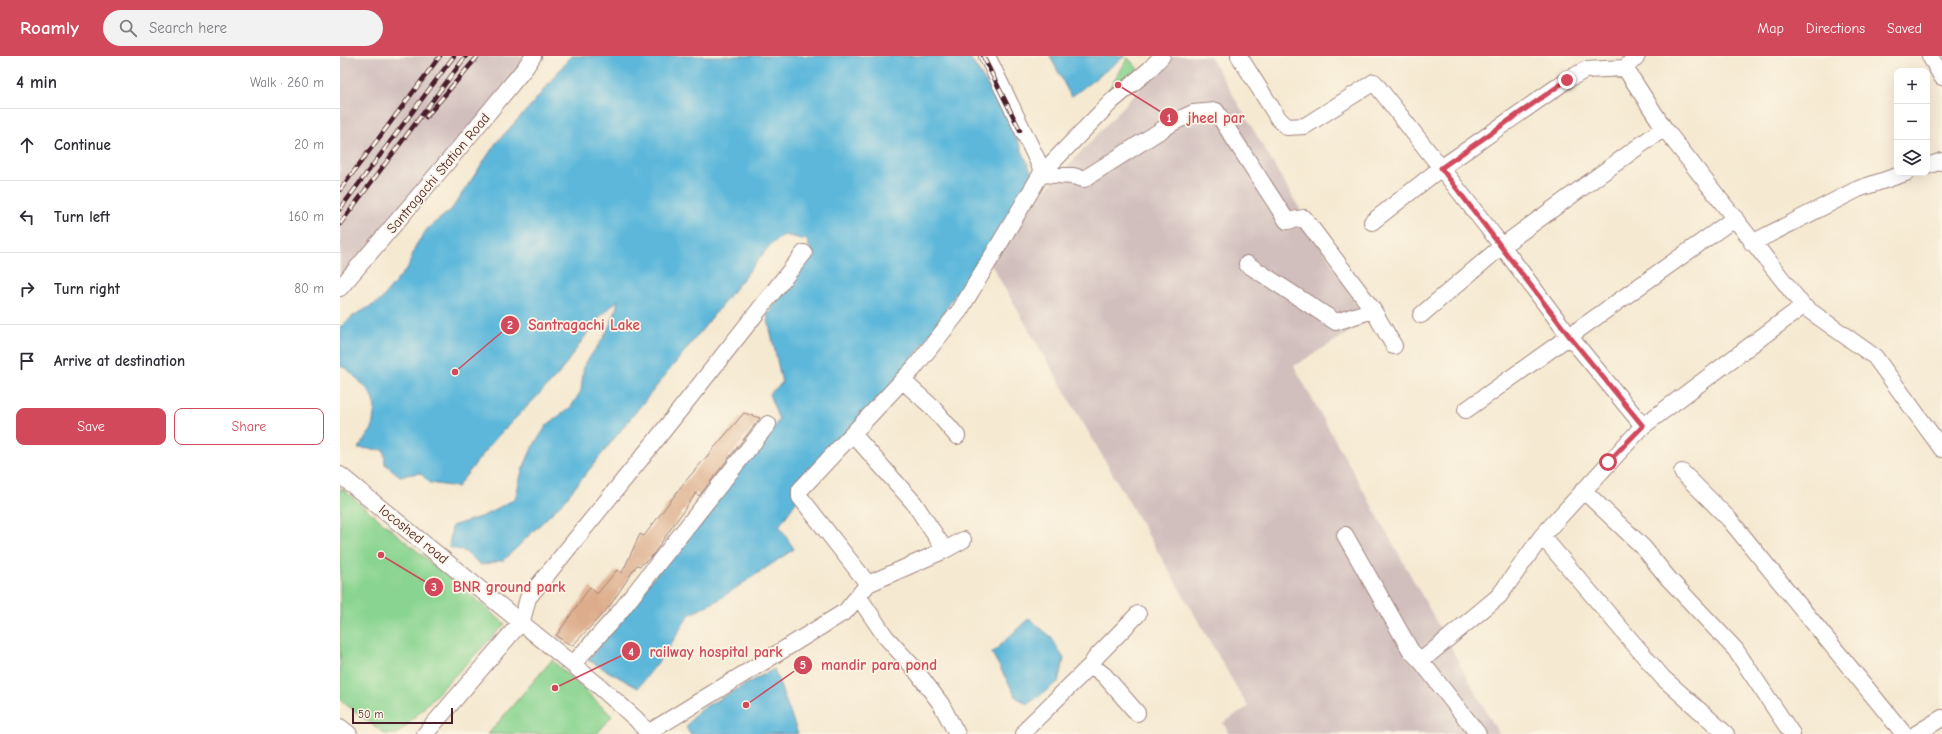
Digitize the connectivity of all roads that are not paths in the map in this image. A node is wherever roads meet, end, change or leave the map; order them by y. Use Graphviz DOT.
graph roads {
  1 [pos="533,56"];
  2 [pos="987,56"];
  3 [pos="1162,56"];
  4 [pos="1239,56"];
  5 [pos="1637,56"];
  6 [pos="1930,56"];
  7 [pos="1625,68"];
  8 [pos="1942,77"];
  9 [pos="1664,128"];
  10 [pos="1942,161"];
  11 [pos="1930,165"];
  12 [pos="1441,168"];
  13 [pos="1042,173"];
  14 [pos="1897,176"];
  15 [pos="1735,218"];
  16 [pos="1372,222"];
  17 [pos="1753,242"];
  18 [pos="1502,246"];
  19 [pos="804,253"];
  20 [pos="1247,264"];
  21 [pos="340,288"];
  22 [pos="1803,306"];
  23 [pos="1373,310"];
  24 [pos="1421,315"];
  25 [pos="1570,337"];
  26 [pos="1394,346"];
  27 [pos="902,380"];
  28 [pos="1466,410"];
  29 [pos="768,424"];
  30 [pos="1643,426"];
  31 [pos="853,434"];
  32 [pos="957,436"];
  33 [pos="1942,449"];
  34 [pos="1682,472"];
  35 [pos="340,474"];
  36 [pos="1583,490"];
  37 [pos="1345,536"];
  38 [pos="1542,536"];
  39 [pos="963,540"];
  40 [pos="945,550"];
  41 [pos="868,584"];
  42 [pos="858,596"];
  43 [pos="1138,614"];
  44 [pos="522,621"];
  45 [pos="1421,662"];
  46 [pos="573,664"];
  47 [pos="1091,665"];
  48 [pos="1137,714"];
  49 [pos="1942,718"];
  50 [pos="340,727"];
  51 [pos="649,733"];
  52 [pos="349,734"];
  53 [pos="425,734"];
  54 [pos="957,734"];
  55 [pos="1024,734"];
  56 [pos="1478,734"];
  57 [pos="1726,734"];
  58 [pos="1792,734"];
  59 [pos="1904,734"];
  60 [pos="1916,734"];
  1 -- 21 [label="street, Santragachi Station Road"];
  2 -- 13 [label="street"];
  3 -- 13 [label="street"];
  4 -- 12 [label="street"];
  5 -- 7 [label="street"];
  6 -- 8 [label="street"];
  7 -- 9 [label="street"];
  7 -- 12 [label="street"];
  9 -- 15 [label="street"];
  9 -- 18 [label="street"];
  10 -- 11 [label="street"];
  12 -- 16 [label="street"];
  12 -- 18 [label="street"];
  13 -- 23 [label="street"];
  13 -- 27 [label="street"];
  14 -- 17 [label="street"];
  15 -- 17 [label="street"];
  15 -- 25 [label="street"];
  17 -- 22 [label="street"];
  18 -- 24 [label="street"];
  18 -- 25 [label="street"];
  19 -- 44 [label="street"];
  20 -- 23 [label="street"];
  22 -- 30 [label="street"];
  22 -- 33 [label="street"];
  23 -- 26 [label="street"];
  25 -- 28 [label="street"];
  25 -- 30 [label="street"];
  27 -- 31 [label="street"];
  27 -- 32 [label="street"];
  29 -- 46 [label="street"];
  30 -- 36 [label="street"];
  31 -- 40 [label="street"];
  31 -- 41 [label="street"];
  34 -- 59 [label="street"];
  35 -- 44 [label="street, locoshed road"];
  36 -- 38 [label="street"];
  36 -- 58 [label="street"];
  37 -- 45 [label="street"];
  38 -- 45 [label="street"];
  38 -- 57 [label="street"];
  39 -- 40 [label="street"];
  40 -- 41 [label="street"];
  41 -- 42 [label="street"];
  42 -- 51 [label="street"];
  42 -- 54 [label="street"];
  43 -- 47 [label="street"];
  44 -- 46 [label="street, locoshed road"];
  44 -- 53 [label="street"];
  45 -- 56 [label="street"];
  46 -- 51 [label="street, locoshed road"];
  47 -- 48 [label="street"];
  47 -- 55 [label="street"];
  49 -- 60 [label="street"];
  50 -- 52 [label="street"];
}
